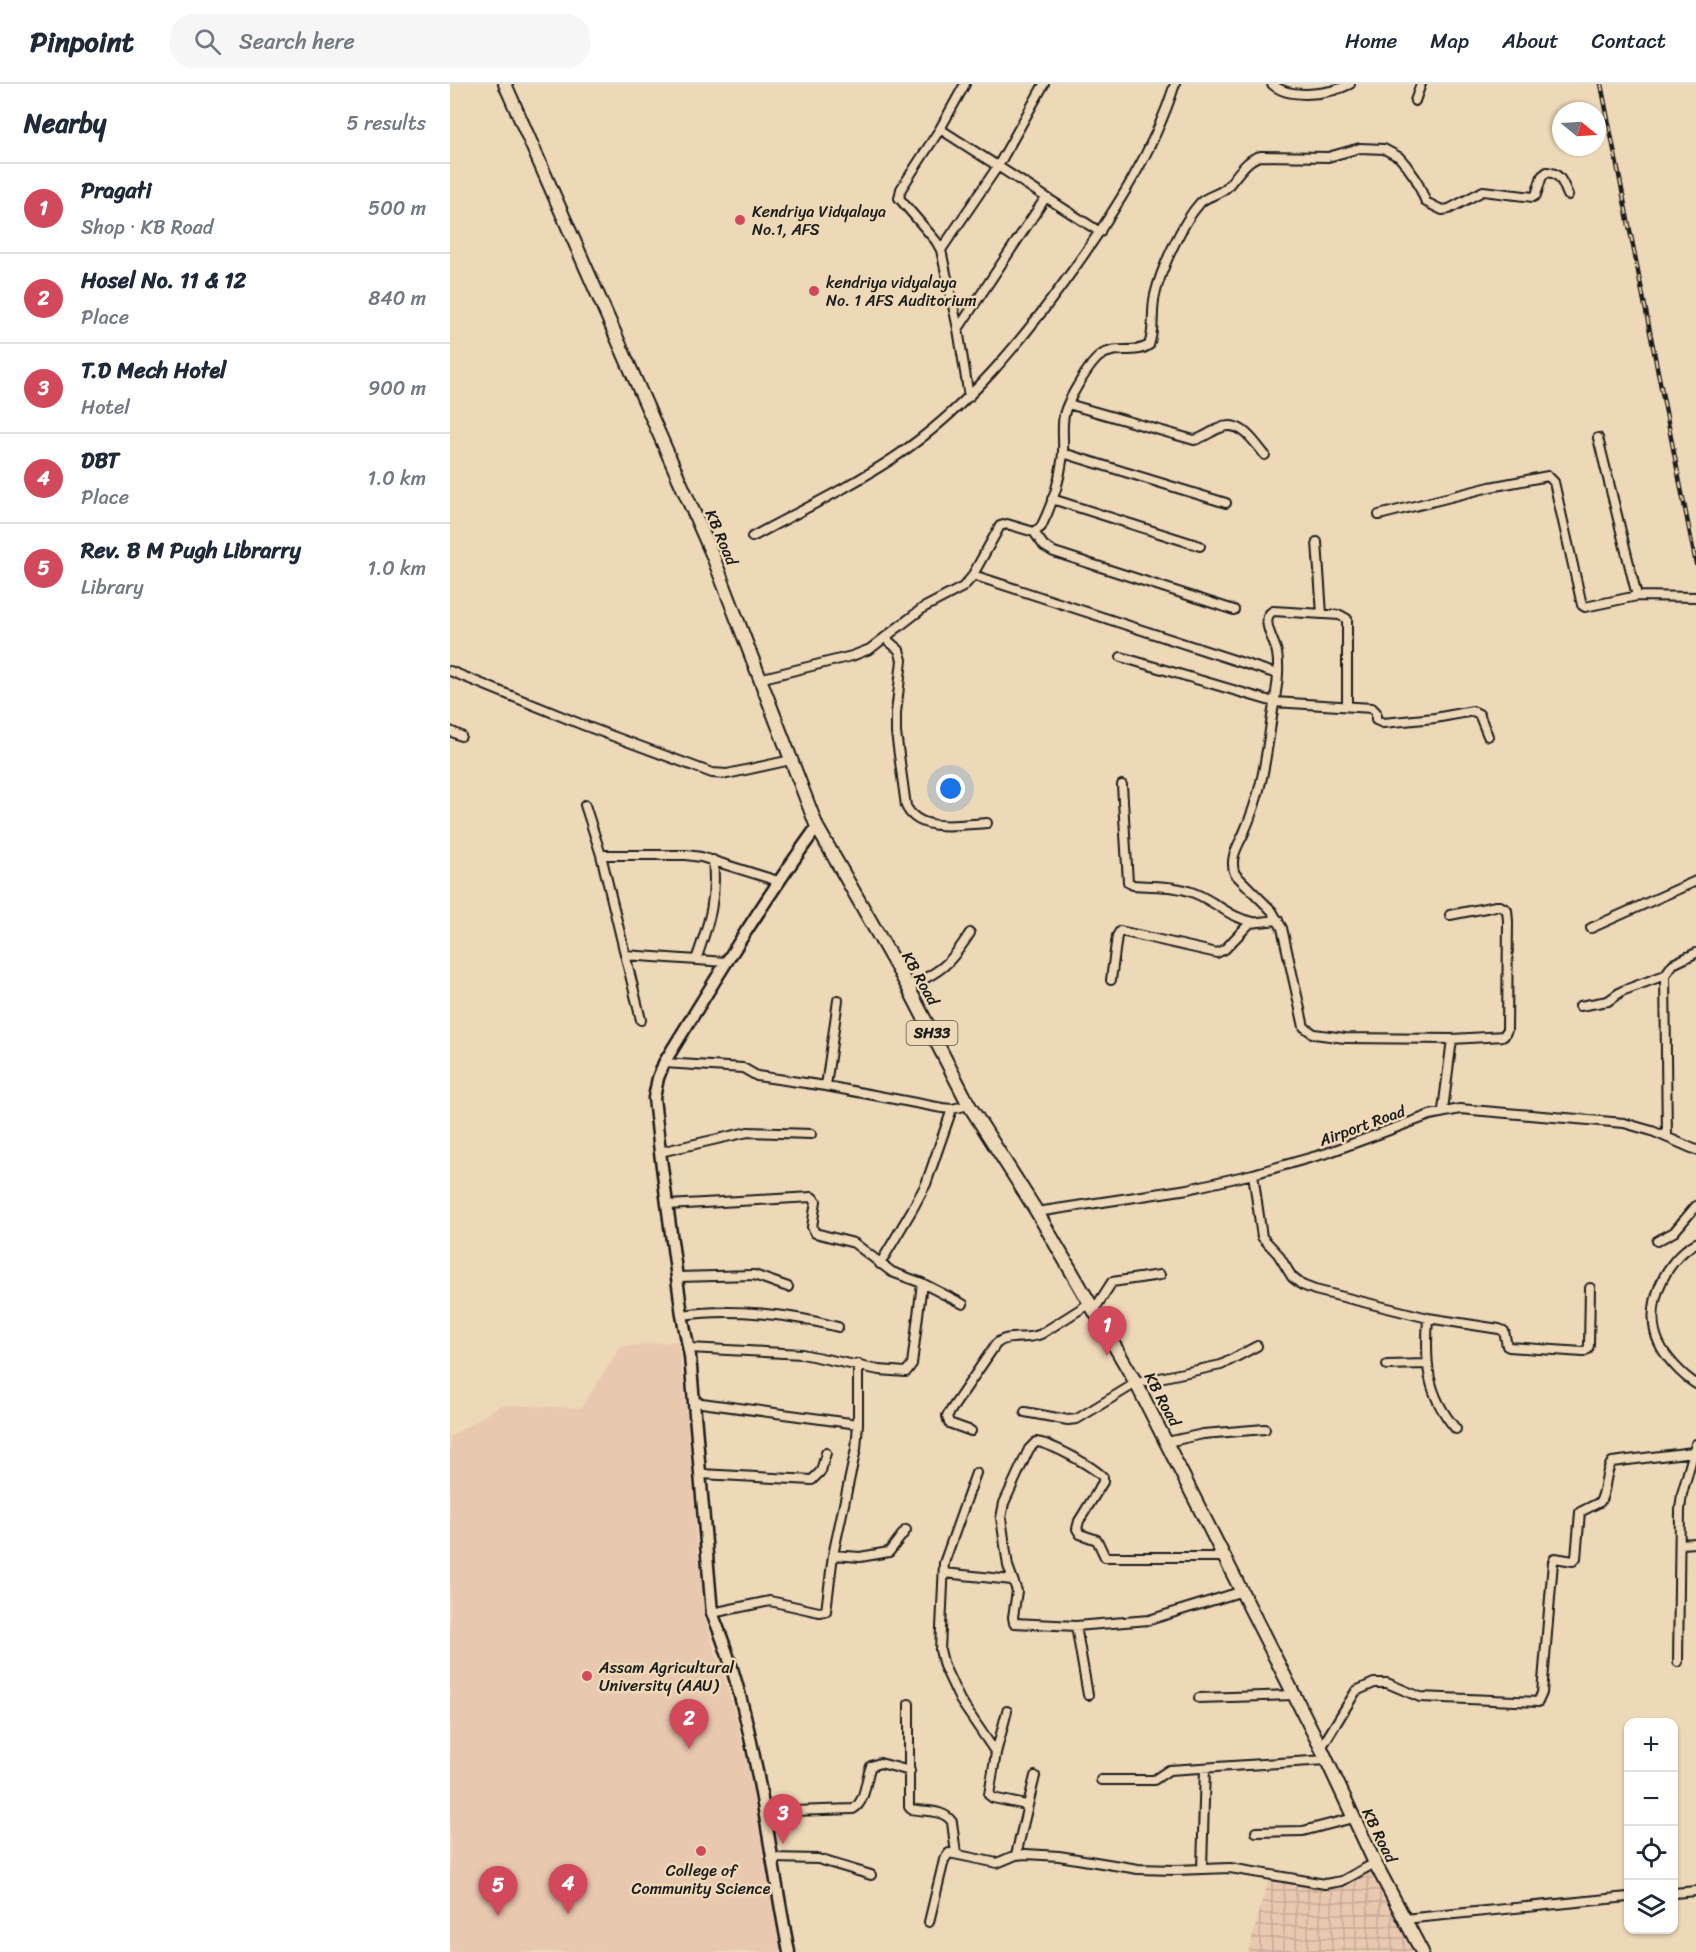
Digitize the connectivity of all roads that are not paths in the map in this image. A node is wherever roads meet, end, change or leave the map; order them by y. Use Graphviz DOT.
graph roads {
  1 [pos="505,84"];
  2 [pos="1044,84"];
  3 [pos="1175,84"];
  4 [pos="1272,84"];
  5 [pos="1350,84"];
  6 [pos="1421,84"];
  7 [pos="963,85"];
  8 [pos="1415,101"];
  9 [pos="940,129"];
  10 [pos="998,166"];
  11 [pos="1568,195"];
  12 [pos="1046,197"];
  13 [pos="1100,232"];
  14 [pos="941,250"];
  15 [pos="958,329"];
  16 [pos="969,397"];
  17 [pos="1068,404"];
  18 [pos="1598,438"];
  19 [pos="1063,453"];
  20 [pos="1265,456"];
  21 [pos="1052,499"];
  22 [pos="1226,503"];
  23 [pos="1378,515"];
  24 [pos="1034,532"];
  25 [pos="752,537"];
  26 [pos="1317,542"];
  27 [pos="1200,546"];
  28 [pos="973,575"];
  29 [pos="1637,596"];
  30 [pos="1696,597"];
  31 [pos="1234,610"];
  32 [pos="1322,614"];
  33 [pos="885,638"];
  34 [pos="1121,657"];
  35 [pos="450,671"];
  36 [pos="1277,674"];
  37 [pos="759,680"];
  38 [pos="1274,702"];
  39 [pos="1347,705"];
  40 [pos="450,731"];
  41 [pos="461,736"];
  42 [pos="1488,736"];
  43 [pos="791,760"];
  44 [pos="1122,785"];
  45 [pos="585,805"];
  46 [pos="987,823"];
  47 [pos="817,827"];
  48 [pos="601,855"];
  49 [pos="713,860"];
  50 [pos="778,881"];
  51 [pos="1696,881"];
  52 [pos="1450,915"];
  53 [pos="1278,920"];
  54 [pos="1253,922"];
  55 [pos="1591,928"];
  56 [pos="970,933"];
  57 [pos="1696,953"];
  58 [pos="625,955"];
  59 [pos="696,960"];
  60 [pos="726,962"];
  61 [pos="1665,975"];
  62 [pos="1111,980"];
  63 [pos="908,987"];
  64 [pos="838,1000"];
  65 [pos="1580,1006"];
  66 [pos="641,1020"];
  67 [pos="1452,1039"];
  68 [pos="664,1063"];
  69 [pos="826,1086"];
  70 [pos="969,1105"];
  71 [pos="952,1109"];
  72 [pos="1443,1110"];
  73 [pos="811,1134"];
  74 [pos="1667,1137"];
  75 [pos="1696,1150"];
  76 [pos="660,1152"];
  77 [pos="1253,1174"];
  78 [pos="667,1205"];
  79 [pos="1696,1206"];
  80 [pos="1036,1212"];
  81 [pos="1657,1241"];
  82 [pos="1696,1243"];
  83 [pos="880,1264"];
  84 [pos="1160,1275"];
  85 [pos="677,1277"];
  86 [pos="922,1283"];
  87 [pos="788,1287"];
  88 [pos="1590,1288"];
  89 [pos="963,1304"];
  90 [pos="1092,1306"];
  91 [pos="682,1315"];
  92 [pos="1428,1318"];
  93 [pos="838,1327"];
  94 [pos="689,1347"];
  95 [pos="1257,1347"];
  96 [pos="858,1364"];
  97 [pos="1427,1364"];
  98 [pos="1387,1365"];
  99 [pos="1136,1383"];
  100 [pos="1696,1384"];
  101 [pos="694,1402"];
  102 [pos="1024,1412"];
  103 [pos="858,1424"];
  104 [pos="1265,1429"];
  105 [pos="1456,1430"];
  106 [pos="971,1431"];
  107 [pos="1167,1443"];
  108 [pos="1694,1448"];
  109 [pos="826,1453"];
  110 [pos="976,1473"];
  111 [pos="701,1474"];
  112 [pos="906,1530"];
  113 [pos="1696,1543"];
  114 [pos="1680,1544"];
  115 [pos="833,1555"];
  116 [pos="1226,1557"];
  117 [pos="944,1573"];
  118 [pos="1012,1580"];
  119 [pos="1243,1591"];
  120 [pos="712,1613"];
  121 [pos="1076,1626"];
  122 [pos="1678,1662"];
  123 [pos="1088,1695"];
  124 [pos="1294,1695"];
  125 [pos="1199,1698"];
  126 [pos="909,1704"];
  127 [pos="1006,1711"];
  128 [pos="1321,1748"];
  129 [pos="996,1753"];
  130 [pos="1327,1760"];
  131 [pos="1205,1768"];
  132 [pos="910,1771"];
  133 [pos="1035,1776"];
  134 [pos="1101,1780"];
  135 [pos="1026,1805"];
  136 [pos="764,1812"];
  137 [pos="1353,1818"];
  138 [pos="1256,1832"];
  139 [pos="956,1854"];
  140 [pos="1016,1855"];
  141 [pos="772,1858"];
  142 [pos="1375,1863"];
  143 [pos="1202,1868"];
  144 [pos="872,1875"];
  145 [pos="1696,1891"];
  146 [pos="1678,1893"];
  147 [pos="1624,1897"];
  148 [pos="1404,1919"];
  149 [pos="929,1922"];
  150 [pos="789,1952"];
  151 [pos="1422,1952"];
  1 -- 37 [label="main road, KB Road / SH33"];
  2 -- 10 [label="street"];
  3 -- 13 [label="street"];
  4 -- 5 [label="street"];
  6 -- 8 [label="street"];
  7 -- 9 [label="street"];
  9 -- 10 [label="street"];
  9 -- 14 [label="street"];
  10 -- 12 [label="street"];
  10 -- 14 [label="street"];
  11 -- 17 [label="street"];
  12 -- 13 [label="street"];
  12 -- 15 [label="street"];
  13 -- 16 [label="street"];
  14 -- 15 [label="street"];
  15 -- 16 [label="street"];
  16 -- 25 [label="street"];
  17 -- 19 [label="street"];
  17 -- 20 [label="street"];
  18 -- 29 [label="street"];
  19 -- 21 [label="street"];
  19 -- 22 [label="street"];
  21 -- 24 [label="street"];
  21 -- 27 [label="street"];
  23 -- 29 [label="street"];
  24 -- 28 [label="street"];
  24 -- 31 [label="street"];
  26 -- 32 [label="street"];
  28 -- 33 [label="street"];
  28 -- 36 [label="street"];
  29 -- 30 [label="street"];
  32 -- 36 [label="street"];
  32 -- 39 [label="street"];
  33 -- 37 [label="street"];
  33 -- 46 [label="street"];
  34 -- 38 [label="street"];
  35 -- 43 [label="street"];
  36 -- 38 [label="street"];
  37 -- 43 [label="main road, KB Road / SH33"];
  38 -- 39 [label="street"];
  38 -- 53 [label="street"];
  39 -- 42 [label="street"];
  40 -- 41 [label="street"];
  43 -- 47 [label="main road, KB Road / SH33"];
  44 -- 54 [label="street"];
  45 -- 48 [label="street"];
  47 -- 50 [label="main road"];
  47 -- 63 [label="main road, KB Road / SH33"];
  48 -- 49 [label="street"];
  48 -- 58 [label="street"];
  49 -- 50 [label="street"];
  49 -- 59 [label="street"];
  50 -- 60 [label="main road"];
  51 -- 55 [label="street"];
  52 -- 67 [label="street"];
  53 -- 54 [label="street"];
  53 -- 67 [label="street"];
  54 -- 62 [label="street"];
  56 -- 63 [label="street"];
  57 -- 61 [label="street"];
  58 -- 59 [label="street"];
  58 -- 66 [label="street"];
  59 -- 60 [label="street"];
  60 -- 68 [label="main road"];
  61 -- 65 [label="street"];
  61 -- 74 [label="street"];
  63 -- 70 [label="main road, KB Road / SH33"];
  64 -- 69 [label="street"];
  67 -- 72 [label="street"];
  68 -- 69 [label="street"];
  68 -- 76 [label="main road"];
  69 -- 71 [label="street"];
  70 -- 71 [label="street"];
  70 -- 80 [label="main road, KB Road / SH33"];
  71 -- 83 [label="street"];
  72 -- 74 [label="street, Airport Road"];
  72 -- 77 [label="street, Airport Road"];
  73 -- 76 [label="street"];
  74 -- 75 [label="street, Airport Road"];
  76 -- 78 [label="main road"];
  77 -- 80 [label="street, Airport Road"];
  77 -- 92 [label="street"];
  78 -- 83 [label="street"];
  78 -- 85 [label="main road"];
  79 -- 81 [label="street"];
  80 -- 90 [label="main road, KB Road / SH33"];
  82 -- 100 [label="street"];
  83 -- 86 [label="street"];
  84 -- 90 [label="street"];
  85 -- 87 [label="street"];
  85 -- 91 [label="main road"];
  86 -- 89 [label="street"];
  86 -- 96 [label="street"];
  88 -- 92 [label="street"];
  90 -- 99 [label="main road, KB Road / SH33"];
  90 -- 106 [label="street"];
  91 -- 93 [label="street"];
  91 -- 94 [label="main road"];
  92 -- 97 [label="street"];
  94 -- 96 [label="street"];
  94 -- 101 [label="main road"];
  95 -- 99 [label="street"];
  96 -- 103 [label="street"];
  97 -- 98 [label="street"];
  97 -- 105 [label="street"];
  99 -- 102 [label="street"];
  99 -- 107 [label="main road, KB Road / SH33"];
  101 -- 103 [label="street"];
  101 -- 111 [label="main road"];
  103 -- 115 [label="street"];
  104 -- 107 [label="street"];
  107 -- 116 [label="main road, KB Road / SH33"];
  108 -- 114 [label="street"];
  108 -- 128 [label="street"];
  109 -- 111 [label="street"];
  110 -- 117 [label="street"];
  111 -- 120 [label="main road"];
  112 -- 115 [label="street"];
  113 -- 114 [label="street"];
  114 -- 122 [label="street"];
  115 -- 120 [label="street"];
  116 -- 118 [label="street"];
  116 -- 119 [label="main road, KB Road / SH33"];
  117 -- 118 [label="street"];
  117 -- 129 [label="street"];
  118 -- 121 [label="street"];
  119 -- 121 [label="street"];
  119 -- 124 [label="main road, KB Road / SH33"];
  120 -- 136 [label="main road"];
  121 -- 123 [label="street"];
  124 -- 125 [label="street"];
  124 -- 128 [label="main road, KB Road / SH33"];
  126 -- 132 [label="street"];
  127 -- 129 [label="street"];
  128 -- 130 [label="main road, KB Road / SH33"];
  129 -- 135 [label="street"];
  130 -- 131 [label="street"];
  130 -- 137 [label="main road, KB Road / SH33"];
  131 -- 134 [label="street"];
  131 -- 143 [label="street"];
  132 -- 136 [label="street"];
  132 -- 139 [label="street"];
  133 -- 135 [label="street"];
  135 -- 140 [label="street"];
  136 -- 141 [label="main road"];
  137 -- 138 [label="street"];
  137 -- 142 [label="main road, KB Road / SH33"];
  139 -- 140 [label="street"];
  139 -- 149 [label="street"];
  140 -- 143 [label="street"];
  141 -- 144 [label="street"];
  141 -- 150 [label="main road"];
  142 -- 143 [label="street"];
  142 -- 148 [label="main road, KB Road / SH33"];
  145 -- 146 [label="street"];
  147 -- 148 [label="street"];
  148 -- 151 [label="main road, KB Road / SH33"];
}
